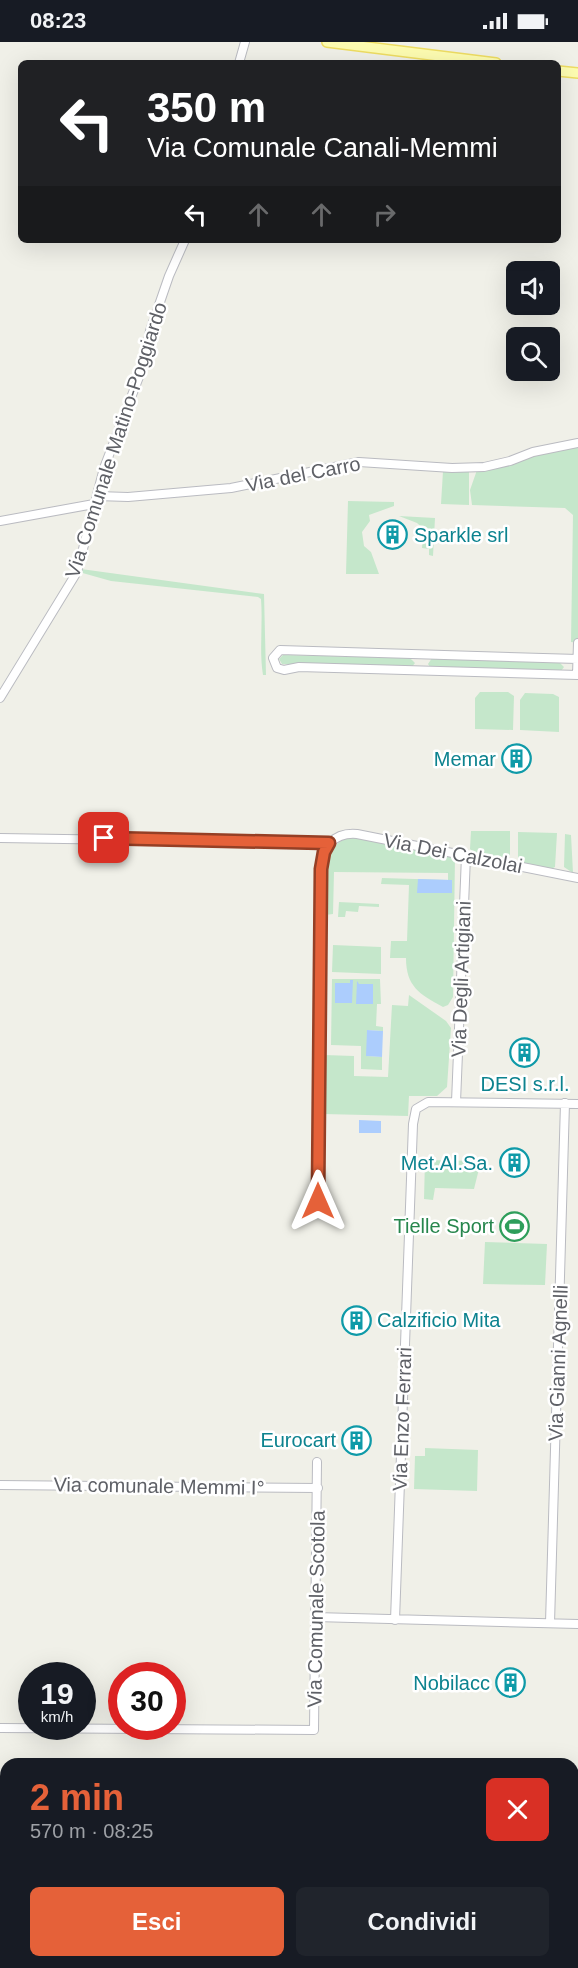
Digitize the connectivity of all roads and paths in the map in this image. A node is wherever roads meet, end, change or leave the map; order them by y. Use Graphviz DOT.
graph roads {
  1 [pos="245,42"];
  2 [pos="327,42"];
  3 [pos="240,60"];
  4 [pos="472,60"];
  5 [pos="561,71"];
  6 [pos="578,73"];
  7 [pos="184,243"];
  8 [pos="578,443"];
  9 [pos="97,496"];
  10 [pos="94,504"];
  11 [pos="0,521"];
  12 [pos="578,643"];
  13 [pos="422,656"];
  14 [pos="578,659"];
  15 [pos="421,671"];
  16 [pos="578,675"];
  17 [pos="0,698"];
  18 [pos="0,838"];
  19 [pos="329,843"];
  20 [pos="466,856"];
  21 [pos="578,878"];
  22 [pos="456,1102"];
  23 [pos="566,1103"];
  24 [pos="578,1104"];
  25 [pos="318,1201"];
  26 [pos="317,1462"];
  27 [pos="0,1485"];
  28 [pos="318,1488"];
  29 [pos="315,1617"];
  30 [pos="395,1620"];
  31 [pos="550,1623"];
  32 [pos="578,1624"];
  33 [pos="0,1728"];
  1 -- 3 [label="street"];
  2 -- 4 [label="main road"];
  5 -- 6 [label="main road"];
  7 -- 9 [label="street, Via Comunale Matino-Poggiardo"];
  8 -- 9 [label="street, Via del Carro"];
  9 -- 10 [label="street, Via Comunale Matino-Poggiardo"];
  10 -- 11 [label="street"];
  10 -- 17 [label="street, Via Comunale Matino-Poggiardo"];
  12 -- 14 [label="street"];
  13 -- 14 [label="street"];
  13 -- 15 [label="street"];
  13 -- 15 [label="street"];
  14 -- 16 [label="street"];
  15 -- 16 [label="street"];
  18 -- 19 [label="street, Via Dei Calzolai"];
  19 -- 20 [label="street, Via Dei Calzolai"];
  19 -- 25 [label="street"];
  20 -- 21 [label="street, Via Dei Calzolai"];
  20 -- 22 [label="street, Via Degli Artigiani"];
  22 -- 23 [label="street"];
  22 -- 30 [label="street, Via Enzo Ferrari"];
  23 -- 24 [label="street"];
  23 -- 31 [label="street, Via Gianni Agnelli"];
  26 -- 28 [label="street, Via Comunale Scotola"];
  27 -- 28 [label="street, Via comunale Memmi I°"];
  28 -- 29 [label="street, Via Comunale Scotola"];
  29 -- 30 [label="street"];
  29 -- 33 [label="street, Via Comunale Scotola"];
  30 -- 31 [label="street"];
  31 -- 32 [label="street"];
}
